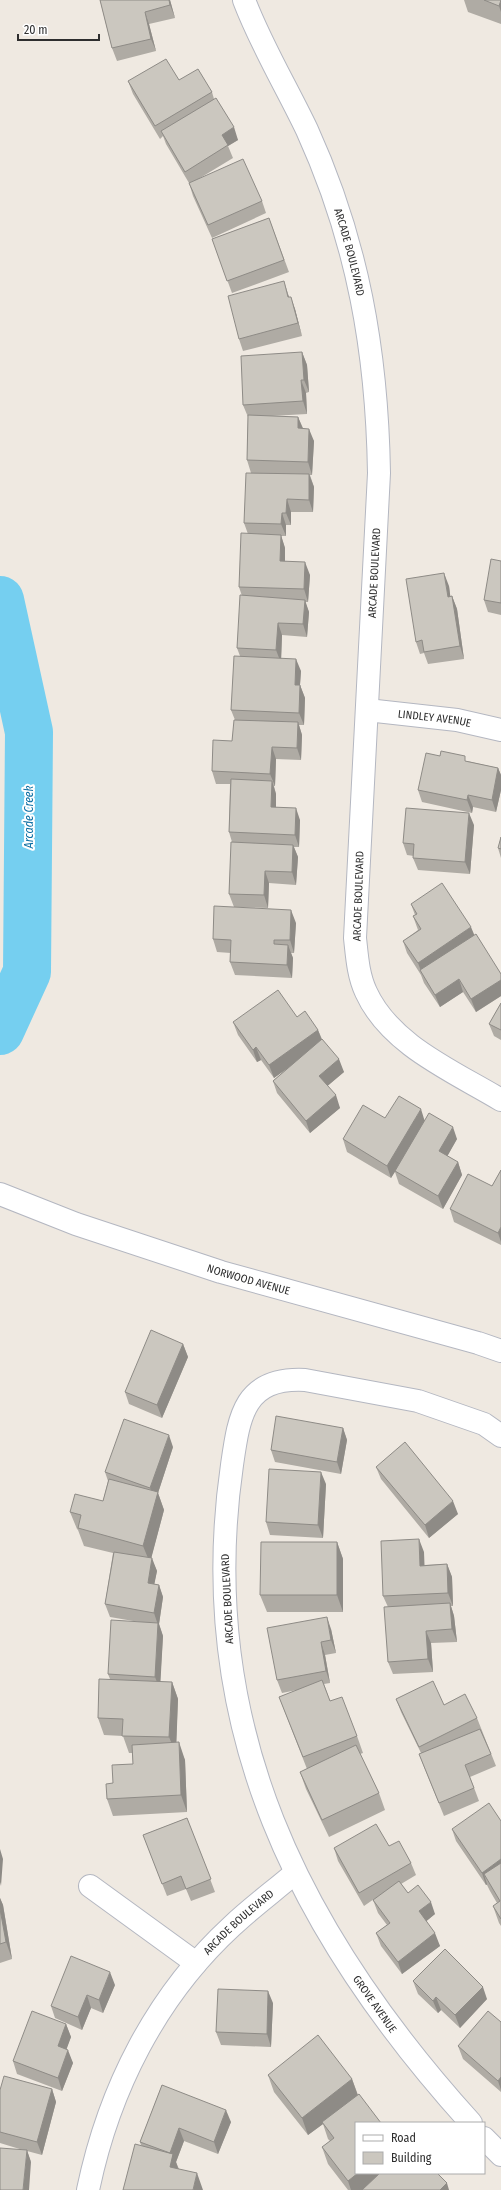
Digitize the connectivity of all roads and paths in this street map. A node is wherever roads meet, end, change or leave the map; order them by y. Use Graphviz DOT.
graph roads {
  1 [pos="244,0"];
  2 [pos="367,710"];
  3 [pos="501,730"];
  4 [pos="501,1100"];
  5 [pos="0,1194"];
  6 [pos="501,1352"];
  7 [pos="501,1436"];
  8 [pos="295,1873"];
  9 [pos="90,1886"];
  10 [pos="196,1963"];
  11 [pos="470,2122"];
  12 [pos="485,2139"];
  13 [pos="501,2155"];
  14 [pos="88,2190"];
  1 -- 2 [label="street, ARCADE BOULEVARD"];
  2 -- 3 [label="street, LINDLEY AVENUE"];
  2 -- 4 [label="street, ARCADE BOULEVARD"];
  5 -- 6 [label="street, NORWOOD AVENUE"];
  7 -- 8 [label="street, ARCADE BOULEVARD"];
  8 -- 10 [label="street, ARCADE BOULEVARD"];
  8 -- 11 [label="street, GROVE AVENUE"];
  9 -- 10 [label="street, ARCADE BOULEVARD"];
  10 -- 14 [label="street, ARCADE BOULEVARD"];
  12 -- 13 [label="street"];
}
